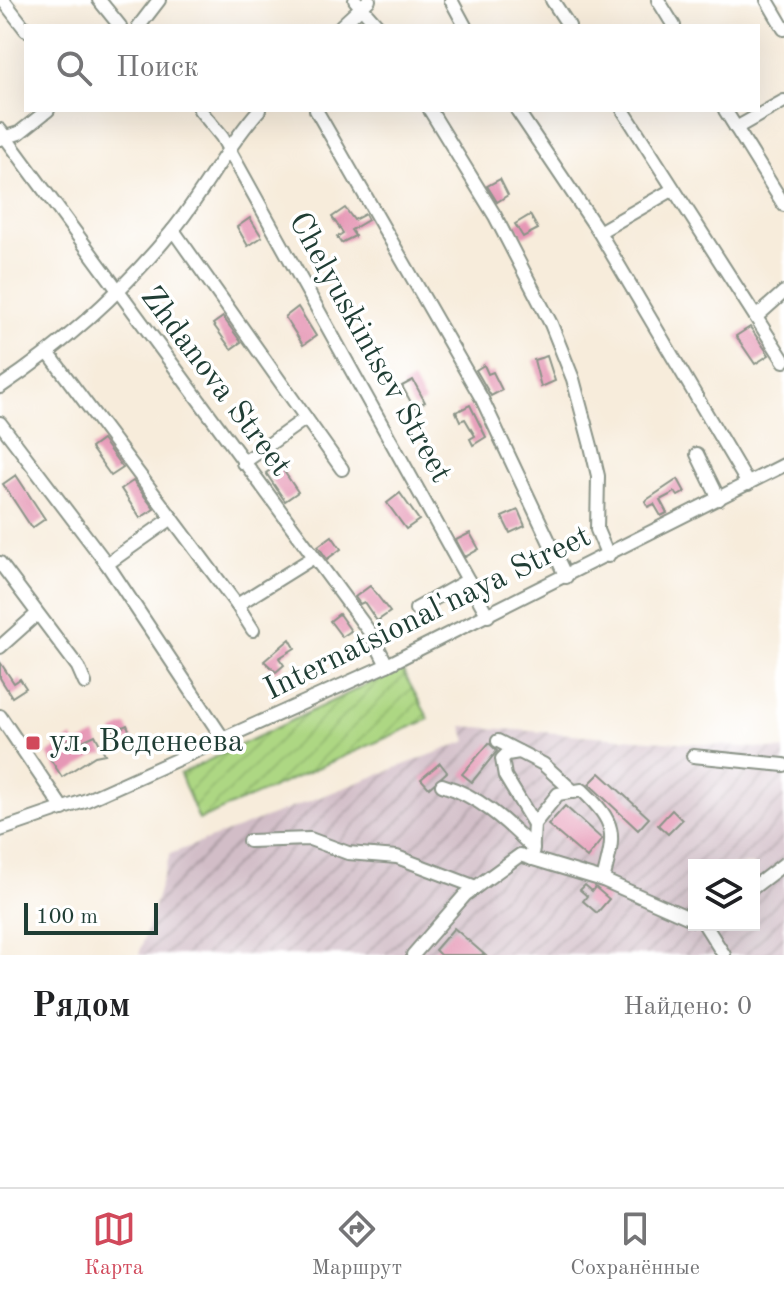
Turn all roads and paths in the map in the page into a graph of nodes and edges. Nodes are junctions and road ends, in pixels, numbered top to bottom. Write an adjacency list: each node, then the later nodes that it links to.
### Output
1 (3, 0): 16 (street)
2 (99, 0): 9 (street)
3 (159, 0): 10 (street)
4 (451, 0): 13 (street)
5 (552, 0): 14 (street)
6 (658, 0): 15 (street)
7 (767, 0): 17 (street)
8 (362, 2): 11 (street); 12 (street)
9 (118, 24)
10 (141, 24)
11 (343, 24)
12 (377, 24)
13 (464, 24)
14 (568, 24)
15 (673, 24)
16 (24, 27)
17 (784, 29)
18 (784, 101): 27 (street)
19 (45, 112): 28 (street)
20 (201, 112): 29 (street, Chelyuskintsev Street)
21 (257, 112): 29 (street)
22 (317, 112): 53 (street)
23 (431, 112): 49 (street)
24 (518, 112): 33 (street)
25 (624, 112): 30 (street)
26 (726, 112): 27 (street)
27 (736, 128): 31 (street)
28 (1, 135): 34 (street, Zhdanova Street)
29 (228, 150): 32 (street); 54 (street, Chelyuskintsev Street)
30 (672, 190): 33 (street); 36 (street)
31 (784, 205)
32 (173, 230): 34 (street); 40 (street)
33 (599, 232): 46 (street)
34 (116, 291): 37 (street); 43 (street, Zhdanova Street)
35 (784, 292): 36 (street)
36 (756, 317): 38 (street)
37 (49, 354): 39 (street); 48 (street)
38 (784, 361)
39 (0, 387)
40 (306, 418): 43 (street); 45 (street)
41 (0, 423): 52 (street)
42 (697, 454): 47 (street)
43 (243, 463): 50 (street, Zhdanova Street)
44 (784, 465): 46 (street, Internatsional'naya Street)
45 (342, 469)
46 (748, 484): 47 (street, Internatsional'naya Street)
47 (719, 499): 49 (street, Internatsional'naya Street)
48 (172, 518): 52 (street); 55 (street)
49 (608, 556): 53 (street, Internatsional'naya Street)
50 (314, 557): 55 (street); 61 (street, Zhdanova Street)
51 (0, 563): 57 (street)
52 (107, 564): 64 (street)
53 (566, 577): 58 (street, Internatsional'naya Street)
54 (468, 580): 56 (street); 58 (street, Chelyuskintsev Street)
55 (237, 605): 59 (street)
56 (416, 609)
57 (37, 614): 60 (street); 62 (street)
58 (488, 616): 61 (street, Internatsional'naya Street)
59 (253, 630)
60 (0, 647)
61 (387, 665): 64 (street, Internatsional'naya Street)
62 (85, 683)
63 (0, 716): 71 (street)
64 (224, 740): 71 (street, Internatsional'naya Street)
65 (498, 741): 66 (street)
66 (519, 752): 70 (street); 72 (street)
67 (693, 756): 68 (street)
68 (784, 765)
69 (442, 785): 75 (street)
70 (574, 792): 72 (street); 77 (street)
71 (63, 809): 73 (street, Internatsional'naya Street)
72 (534, 824): 75 (street)
73 (0, 830)
74 (249, 841): 79 (street)
75 (533, 853): 77 (street); 79 (street)
76 (784, 864): 78 (street)
77 (603, 880): 80 (street)
78 (760, 882)
79 (476, 887): 82 (street)
80 (688, 917)
81 (709, 931): 83 (street)
82 (416, 954)
83 (724, 955)

